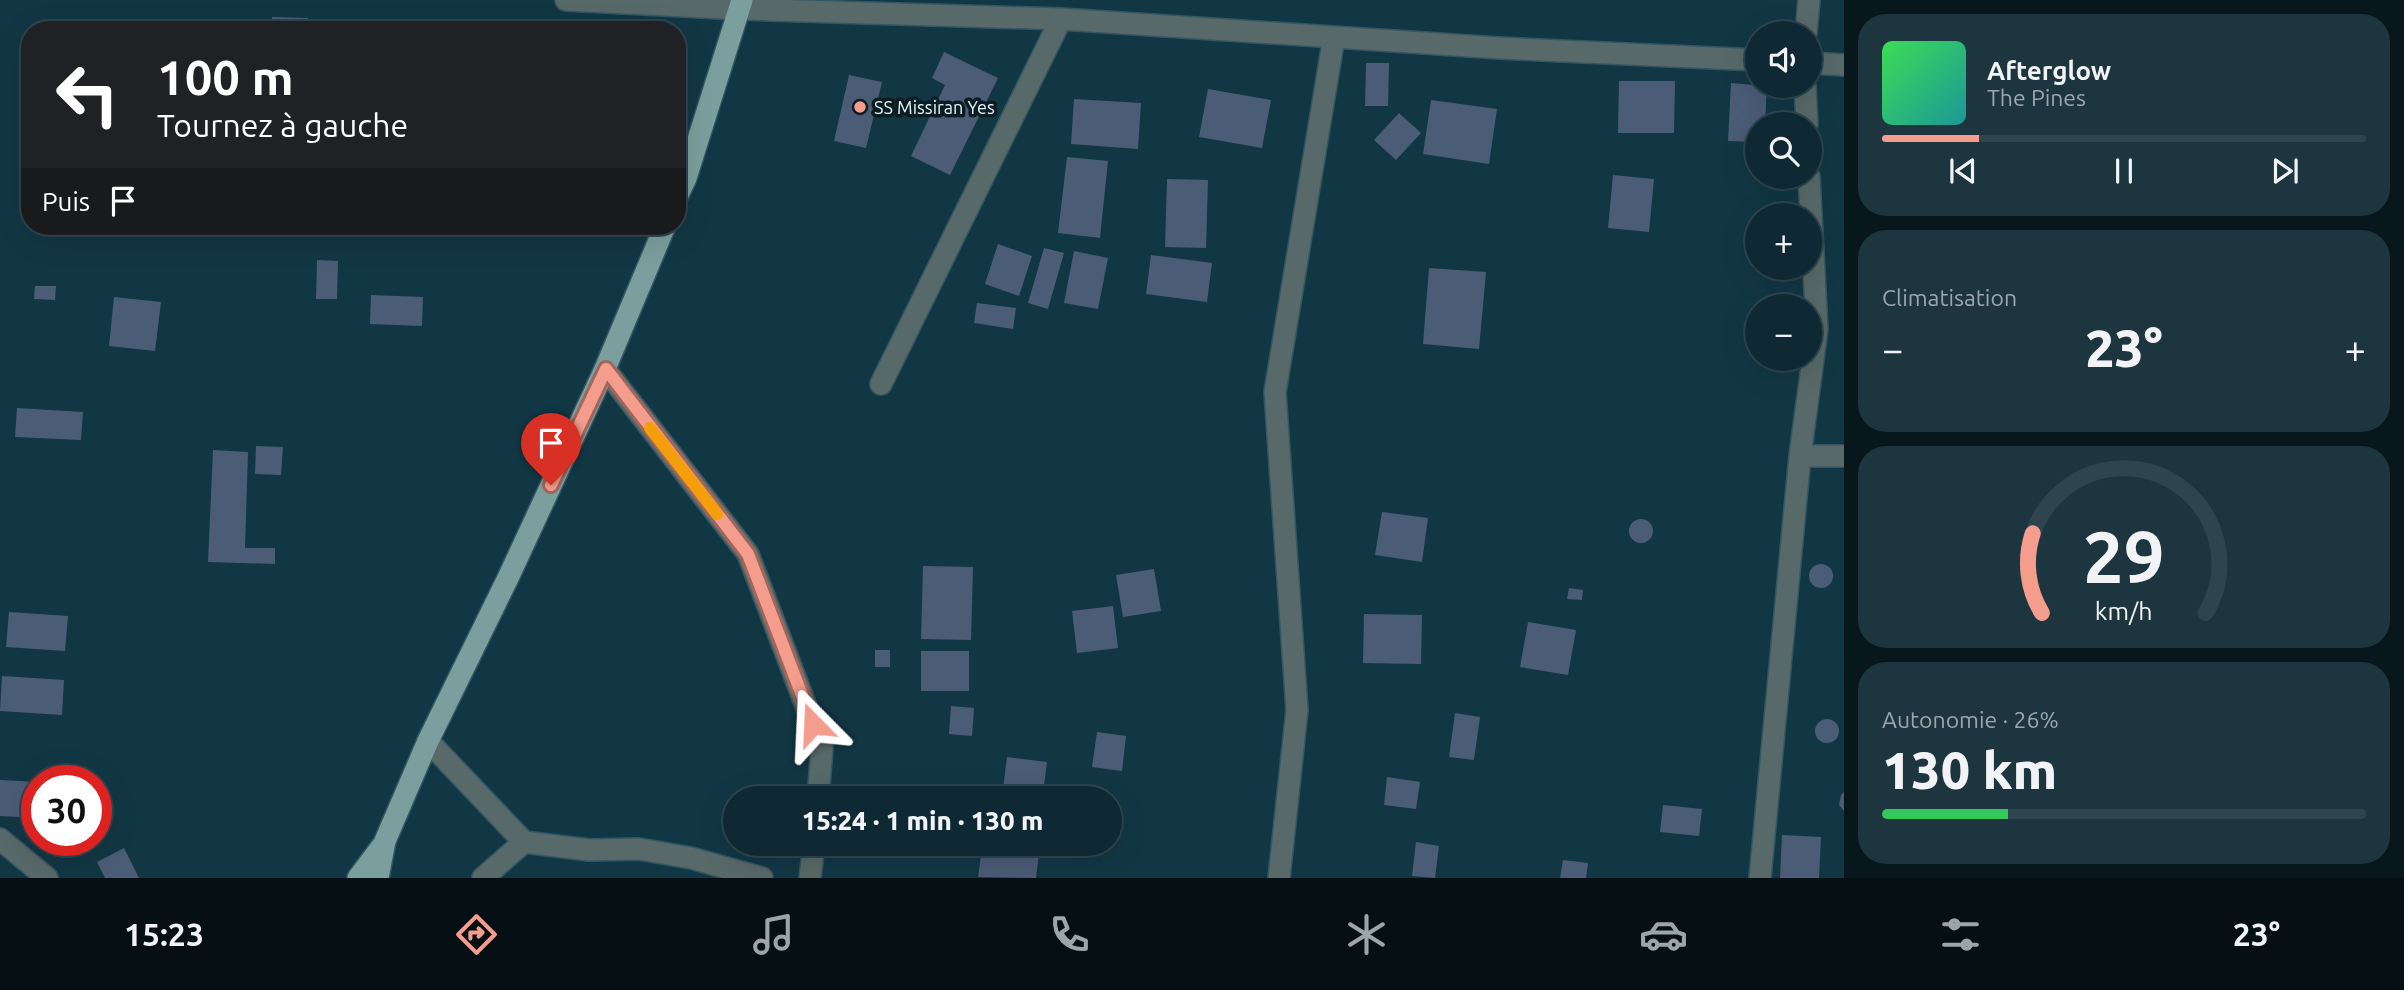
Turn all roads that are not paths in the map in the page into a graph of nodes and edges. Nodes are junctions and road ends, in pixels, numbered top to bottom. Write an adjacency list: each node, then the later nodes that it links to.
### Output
1 (566, 0): 3 (street)
2 (1809, 0): 5 (street)
3 (741, 4): 4 (street); 10 (main road)
4 (1061, 19): 6 (street); 14 (street)
5 (1807, 21)
6 (1334, 37): 7 (street); 29 (street)
7 (1745, 59)
8 (1822, 64): 9 (street)
9 (1844, 65)
10 (686, 170)
11 (1811, 189): 15 (street)
12 (661, 235): 13 (main road)
13 (606, 369): 17 (main road); 18 (street)
14 (880, 384)
15 (1800, 456): 16 (street); 30 (street)
16 (1844, 456)
17 (428, 741): 20 (main road); 21 (street)
18 (819, 786)
19 (0, 839): 23 (street)
20 (385, 841): 24 (main road); 25 (main road)
21 (524, 842): 26 (street); 27 (street)
22 (813, 856): 28 (street)
23 (47, 878)
24 (358, 878)
25 (378, 878)
26 (483, 878)
27 (762, 878)
28 (810, 878)
29 (1279, 878)
30 (1760, 878)

